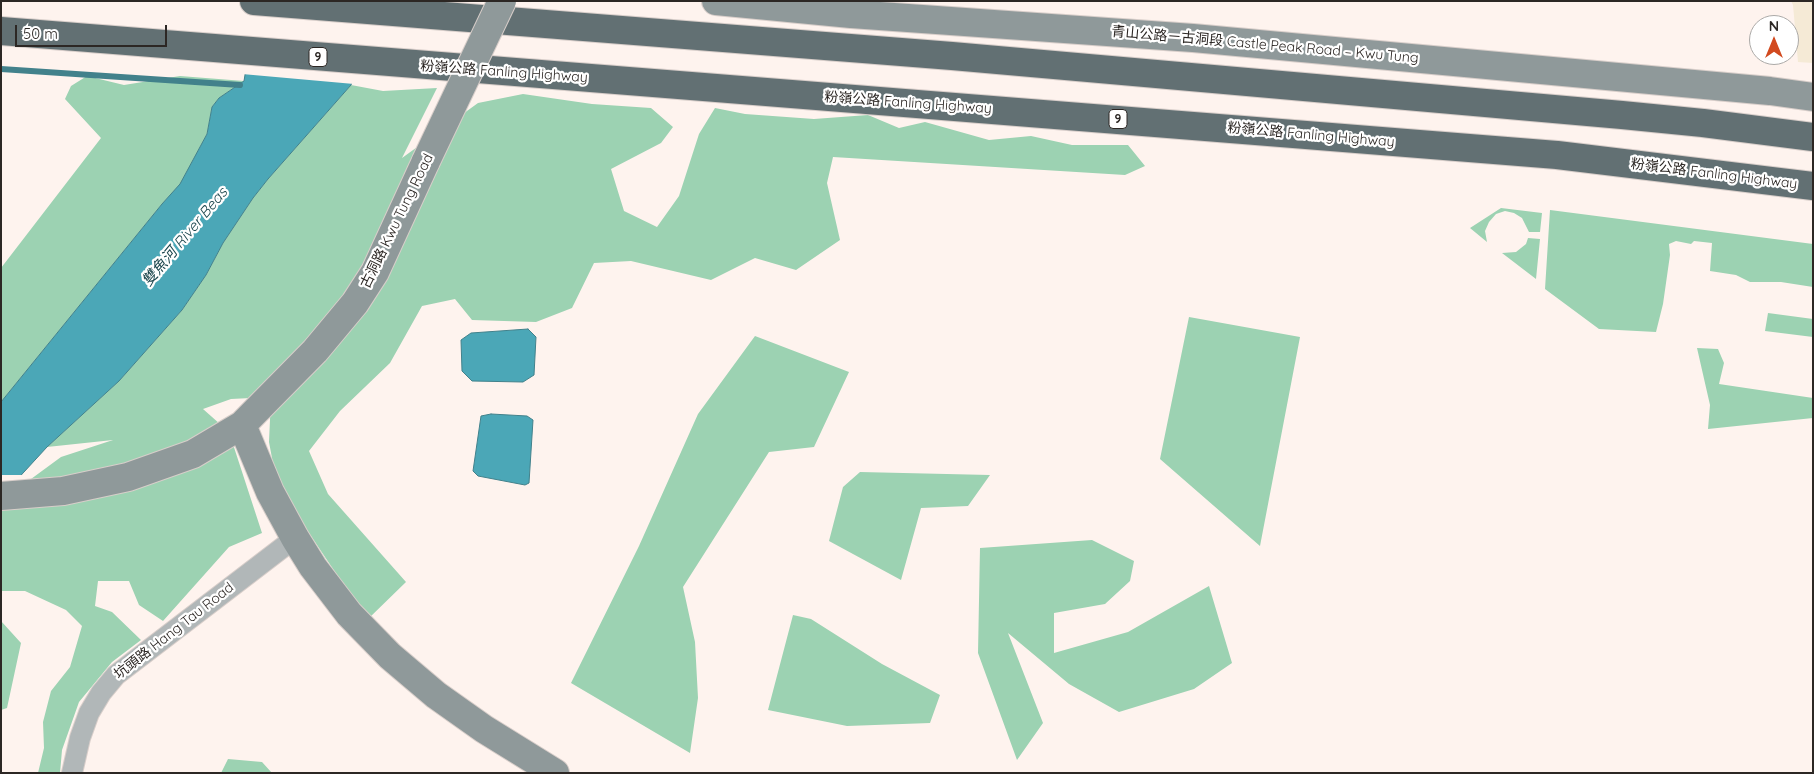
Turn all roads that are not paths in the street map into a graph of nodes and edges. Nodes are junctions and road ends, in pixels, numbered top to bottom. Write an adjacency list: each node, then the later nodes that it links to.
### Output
1 (254, 1): 7 (highway)
2 (502, 1): 9 (street, 古洞路 Kwu Tung Road, bridge)
3 (716, 1): 4 (street, 青山公路－古洞段 Castle Peak Road – Kwu Tung)
4 (851, 7): 6 (street, 青山公路－古洞段 Castle Peak Road – Kwu Tung)
5 (1, 31): 8 (highway, 粉嶺公路 Fanling Highway / 9)
6 (1813, 97)
7 (1813, 137)
8 (1813, 186)
9 (242, 424): 10 (street, 古洞路 Kwu Tung Road); 11 (street)
10 (1, 496)
11 (295, 538): 12 (street, 坑頭路 Hang Tau Road); 13 (street)
12 (72, 773)
13 (555, 773)

